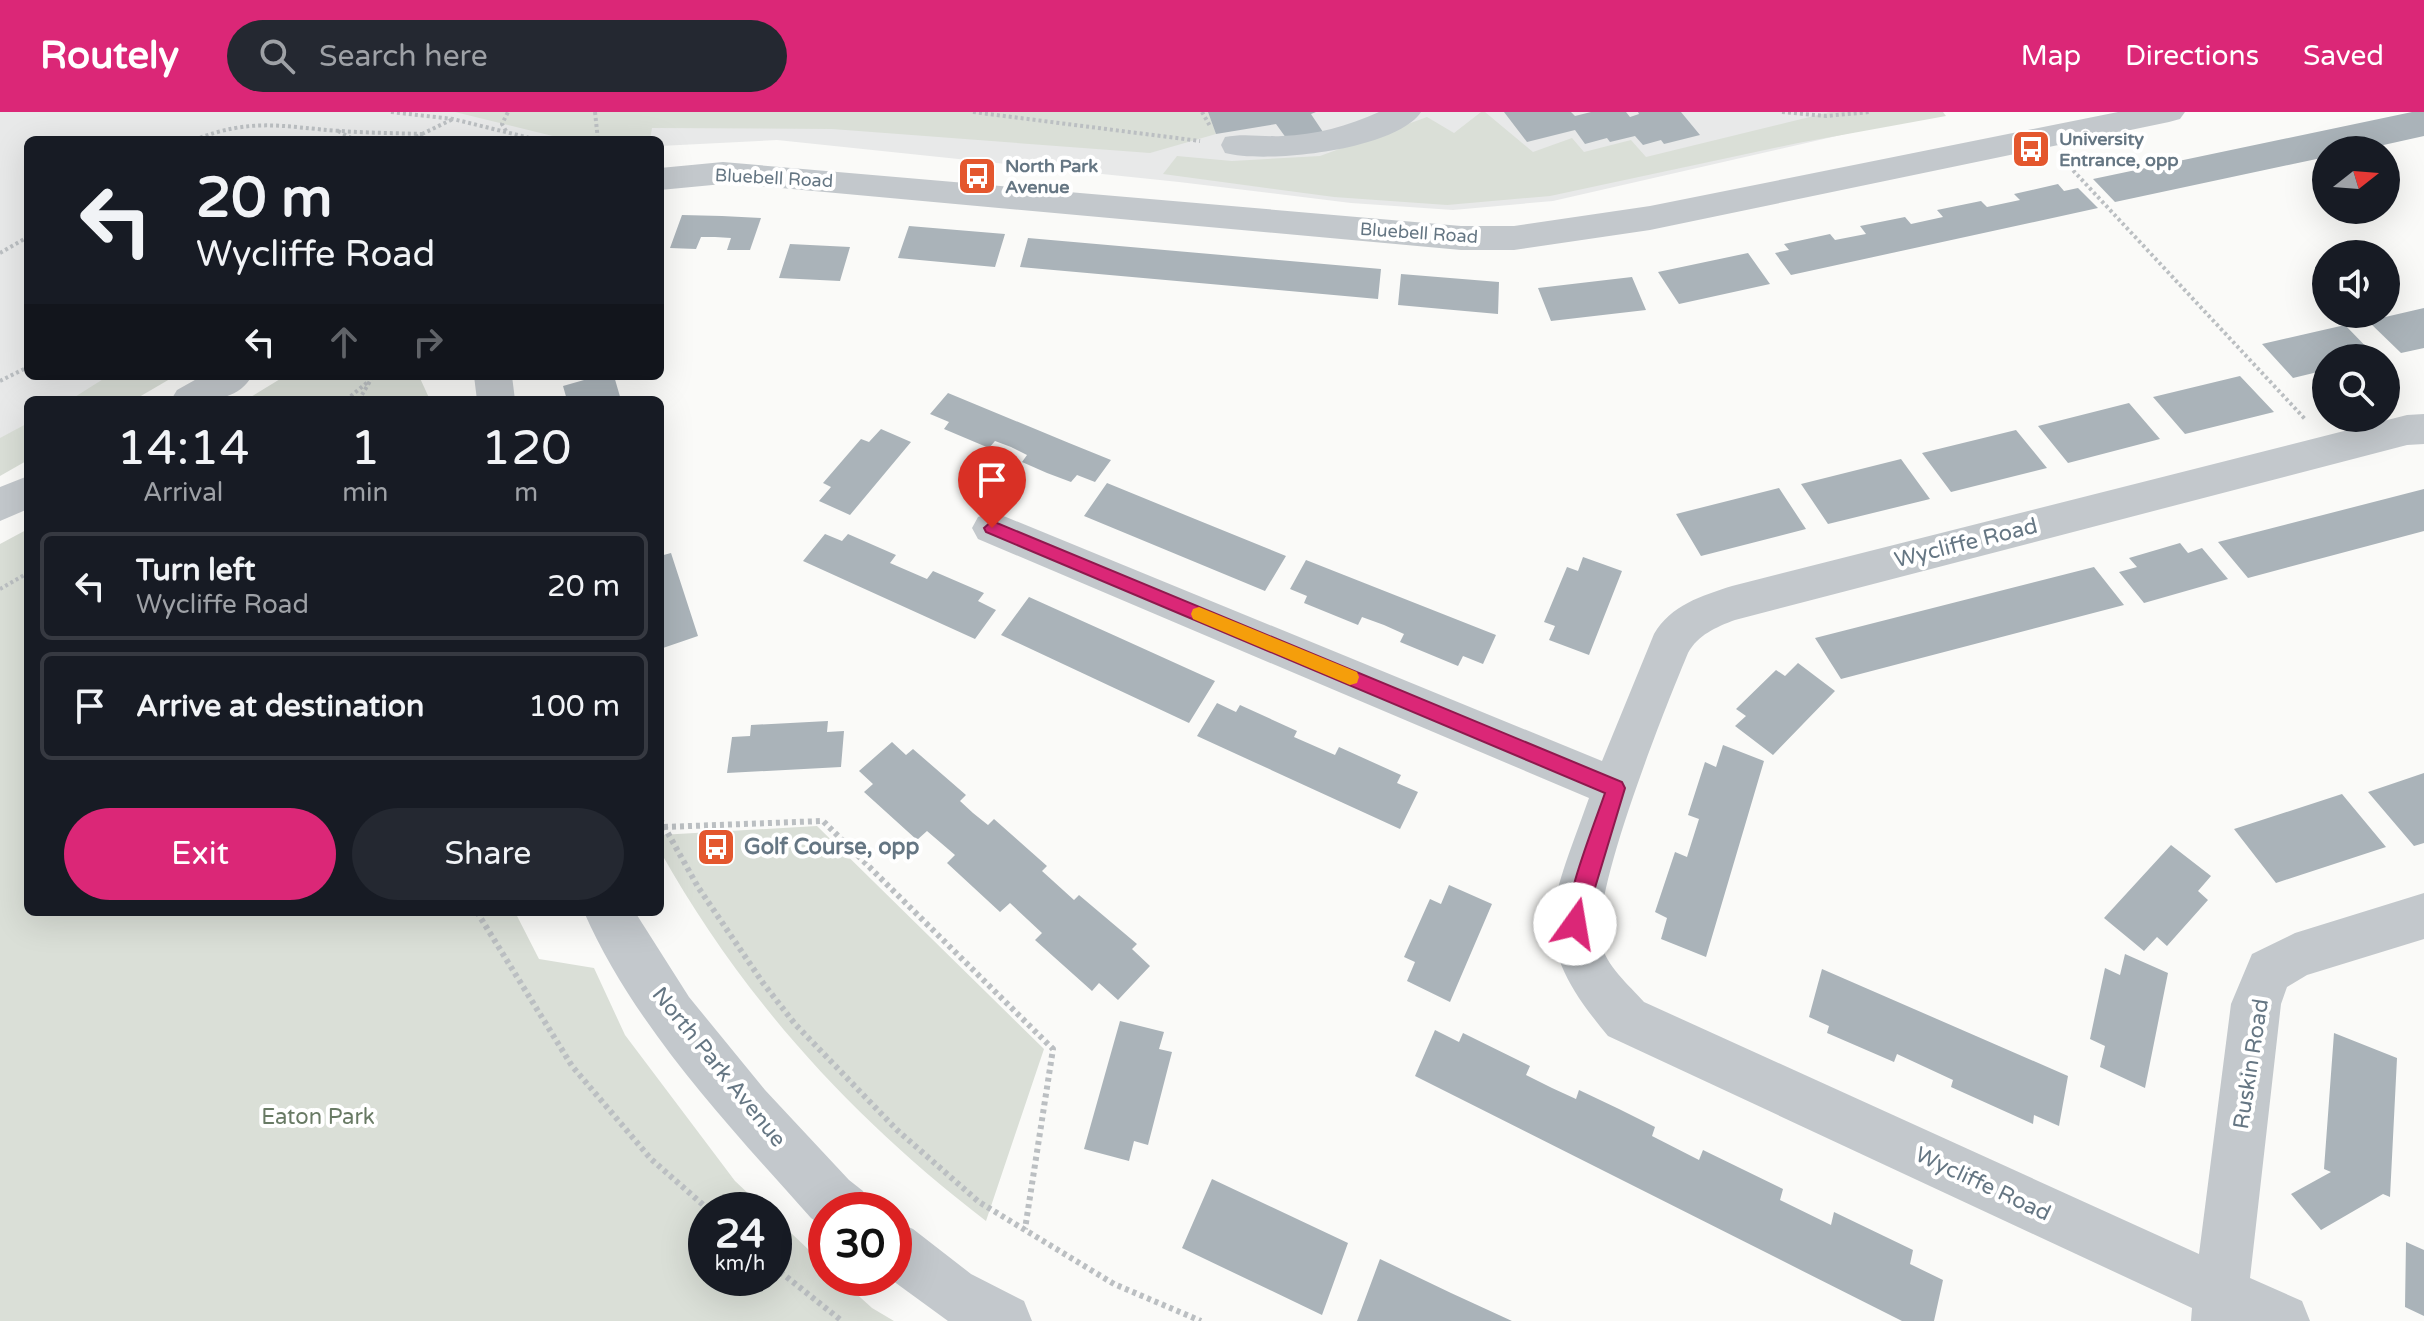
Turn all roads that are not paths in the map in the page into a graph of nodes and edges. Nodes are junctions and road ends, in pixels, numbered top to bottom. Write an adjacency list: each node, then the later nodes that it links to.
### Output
1 (1405, 112): 3 (street)
2 (2169, 112): 4 (street, Bluebell Road)
3 (1237, 145)
4 (664, 179)
5 (226, 380): 6 (street)
6 (197, 396)
7 (2424, 429): 11 (street, Wycliffe Road)
8 (24, 493): 9 (street)
9 (0, 505)
10 (992, 528): 11 (street)
11 (1616, 788): 16 (street, Wycliffe Road)
12 (610, 916): 14 (street, North Park Avenue)
13 (2424, 916): 16 (street, Ruskin Road)
14 (824, 1192)
15 (912, 1262): 17 (street)
16 (2220, 1307): 18 (street, Wycliffe Road)
17 (1004, 1321)
18 (2282, 1321)

